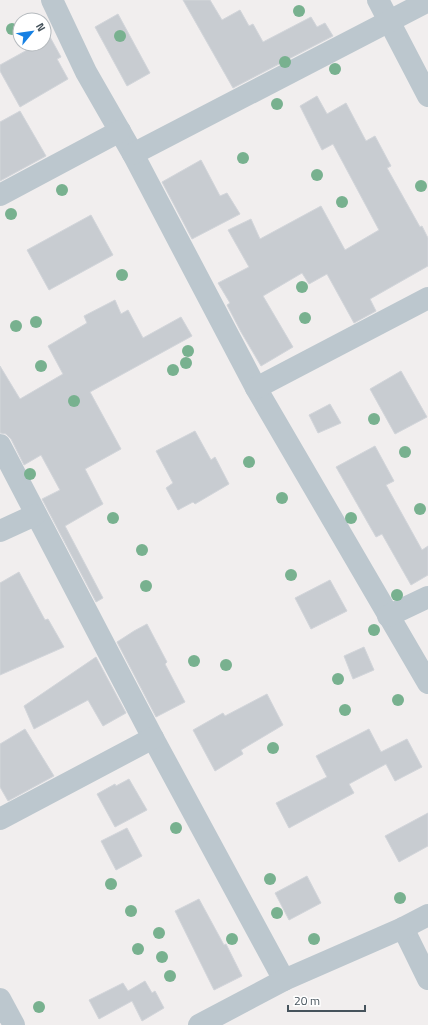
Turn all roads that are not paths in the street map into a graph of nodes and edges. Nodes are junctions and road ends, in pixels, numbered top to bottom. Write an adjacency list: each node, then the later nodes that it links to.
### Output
1 (52, 0): 6 (street)
2 (378, 0): 4 (street)
3 (428, 1): 4 (street)
4 (390, 22): 5 (street); 7 (street)
5 (428, 96)
6 (120, 131): 7 (street); 8 (street)
7 (133, 154): 10 (street)
8 (0, 195)
9 (428, 298): 10 (street)
10 (256, 388): 15 (street)
11 (0, 446): 12 (street)
12 (35, 515): 13 (street); 17 (street)
13 (0, 531)
14 (428, 597): 15 (street)
15 (388, 616): 16 (street)
16 (428, 683)
17 (153, 738): 18 (street); 22 (street)
18 (0, 819)
19 (428, 915): 20 (street)
20 (403, 928): 21 (street); 22 (street)
21 (428, 979)
22 (284, 980): 25 (street)
23 (0, 999): 24 (street)
24 (14, 1025)
25 (199, 1025)

